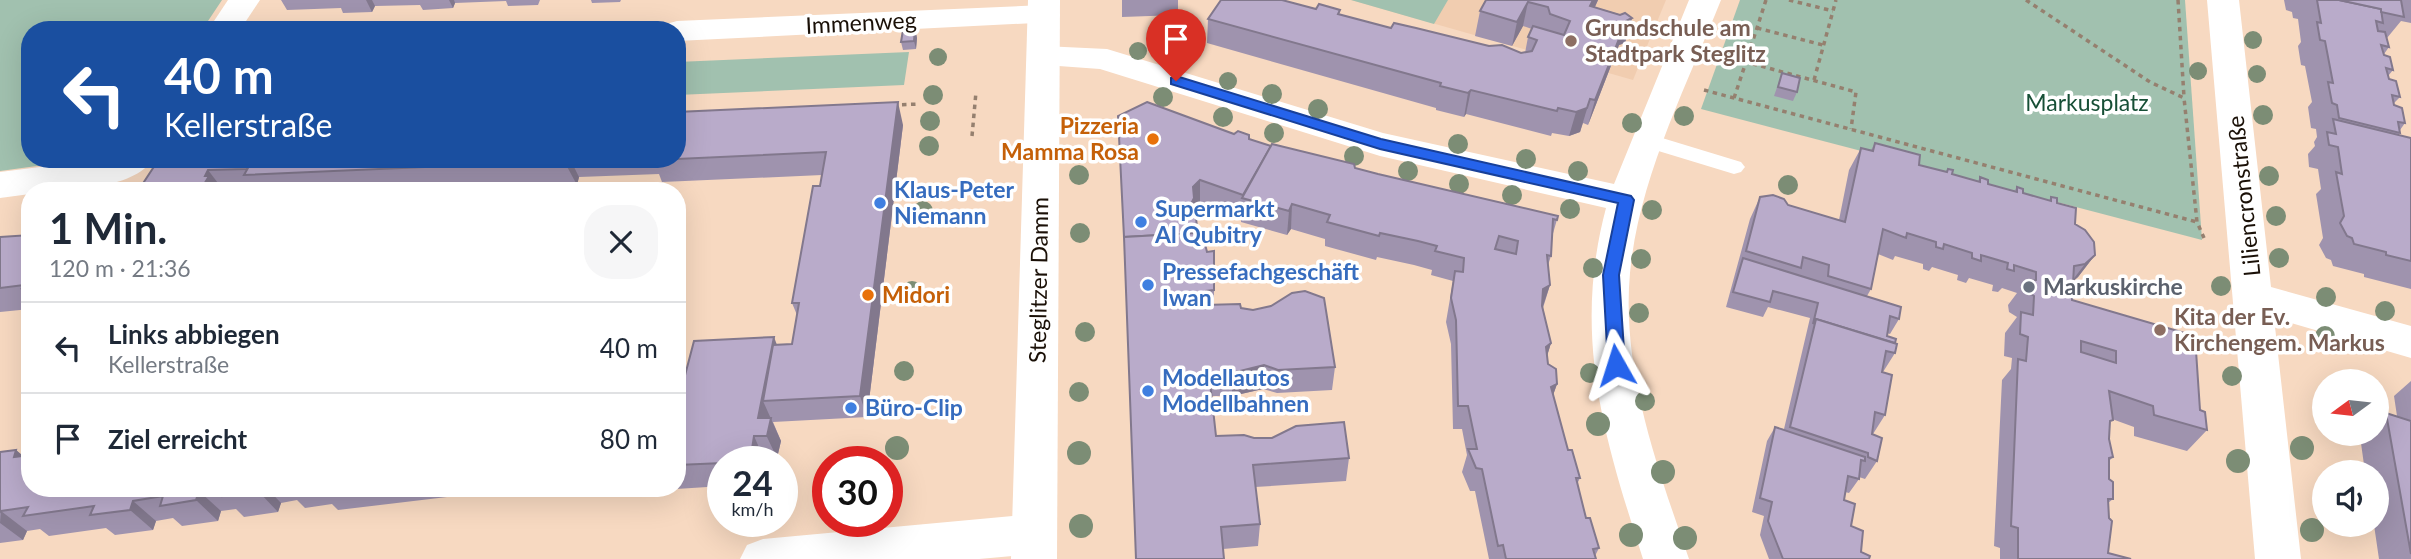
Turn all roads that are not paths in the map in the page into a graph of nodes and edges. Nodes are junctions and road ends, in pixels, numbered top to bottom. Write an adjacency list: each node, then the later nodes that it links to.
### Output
1 (244, 0): 5 (street)
2 (1705, 0): 8 (street)
3 (2223, 0): 13 (street, Liliencronstraße)
4 (1044, 7): 6 (street, Immenweg); 7 (street, Steglitzer Damm)
5 (230, 21)
6 (686, 30)
7 (1043, 57): 12 (street); 15 (street, Steglitzer Damm)
8 (1649, 141): 9 (lane); 12 (street)
9 (1734, 167)
10 (100, 168): 11 (street)
11 (0, 185)
12 (1626, 200): 17 (street)
13 (2254, 298): 14 (street); 18 (street, Liliencronstraße)
14 (2411, 342)
15 (1034, 547): 16 (street)
16 (763, 559)
17 (1666, 559)
18 (2278, 559)

